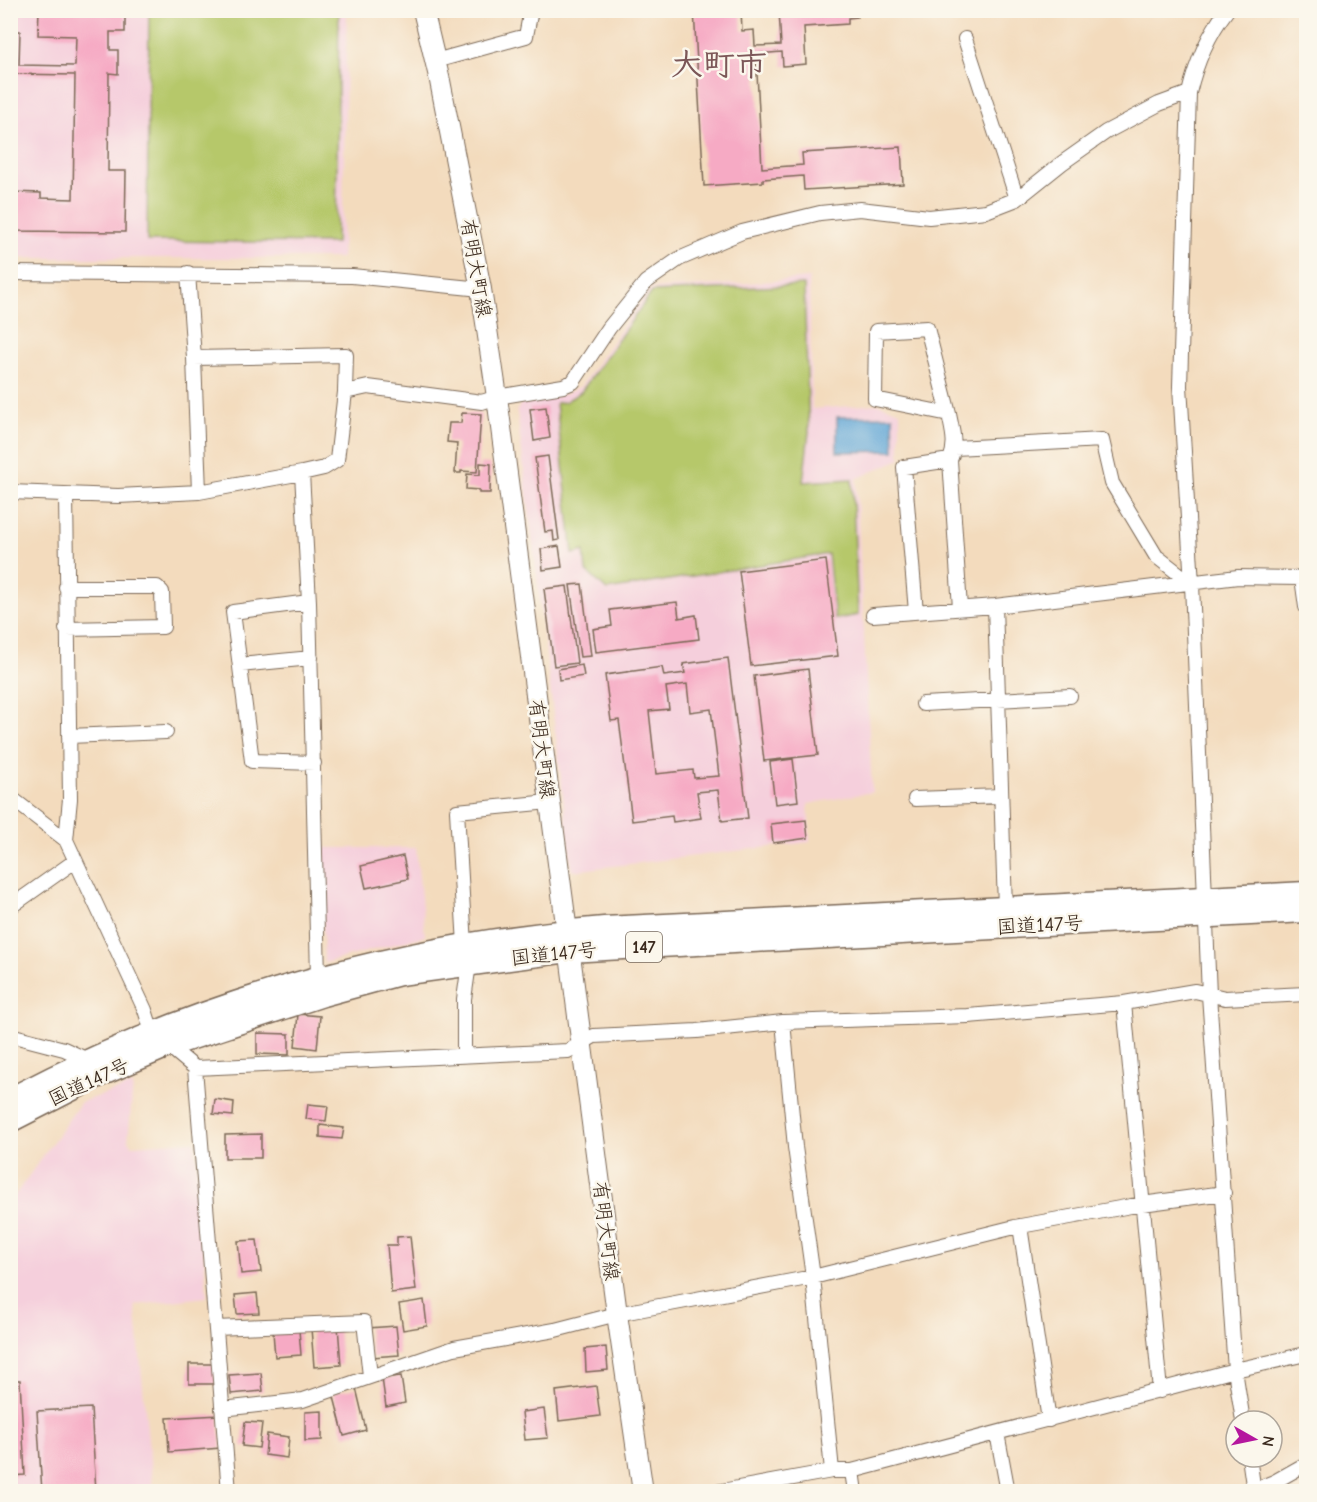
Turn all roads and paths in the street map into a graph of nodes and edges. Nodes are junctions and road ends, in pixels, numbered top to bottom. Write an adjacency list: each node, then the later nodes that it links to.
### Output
1 (423, 10): 5 (main road, 有明大町線)
2 (531, 10): 5 (street)
3 (1227, 10): 6 (street)
4 (965, 39): 7 (street)
5 (435, 62): 10 (main road, 有明大町線)
6 (1189, 93): 7 (street); 20 (street)
7 (1017, 199): 13 (street)
8 (10, 273): 9 (street)
9 (188, 273): 10 (street); 11 (street)
10 (481, 289): 13 (main road, 有明大町線)
11 (194, 358): 12 (street); 18 (street)
12 (345, 392): 13 (street); 16 (street)
13 (497, 397): 40 (main road, 有明大町線)
14 (948, 414): 14 (street); 15 (street)
15 (953, 454): 20 (street); 25 (street); 26 (street)
16 (302, 473): 18 (street); 22 (street)
17 (10, 492): 19 (street)
18 (199, 492): 19 (street)
19 (66, 495): 21 (street)
20 (1192, 584): 23 (street); 24 (street); 44 (street)
21 (66, 587): 28 (street); 28 (street)
22 (309, 602): 29 (street); 30 (street)
23 (995, 606): 25 (street); 32 (street)
24 (1306, 607)
25 (960, 608): 26 (street)
26 (916, 612): 27 (street)
27 (873, 615)
28 (66, 629): 35 (street)
29 (311, 658): 30 (street); 36 (street)
30 (240, 665): 36 (street)
31 (1070, 696): 32 (street)
32 (998, 699): 33 (street); 37 (street)
33 (923, 704)
34 (166, 732): 35 (street)
35 (69, 736): 41 (street)
36 (314, 763): 50 (street)
37 (1001, 796): 39 (street); 46 (street)
38 (10, 797): 41 (street)
39 (915, 799)
40 (549, 802): 48 (main road, 有明大町線); 49 (street)
41 (66, 840): 42 (street)
42 (75, 861): 45 (street); 56 (street)
43 (1306, 892): 44 (highway, 国道147号 / 147)
44 (1205, 907): 46 (highway, 国道147号 / 147); 47 (highway, 国道147号 / 147); 48 (highway, 国道147号 / 147); 52 (street)
45 (10, 908)
46 (1005, 908): 48 (highway, 国道147号 / 147)
47 (1306, 911)
48 (567, 941): 49 (highway, 国道147号 / 147); 57 (main road, 有明大町線)
49 (467, 954): 50 (highway, 国道147号 / 147); 56 (highway, 国道147号 / 147); 58 (street)
50 (318, 977): 56 (highway, 国道147号 / 147)
51 (1306, 994): 52 (street)
52 (1209, 995): 53 (street); 63 (street)
53 (1124, 1003): 54 (street); 64 (street)
54 (783, 1022): 57 (street); 66 (street)
55 (10, 1035): 60 (street)
56 (160, 1039): 59 (street); 60 (highway, 国道147号 / 147)
57 (581, 1043): 58 (street); 67 (main road, 有明大町線)
58 (464, 1056): 59 (street)
59 (195, 1068): 68 (street)
60 (94, 1069): 61 (highway, 国道147号 / 147); 62 (highway, 国道147号 / 147)
61 (10, 1099)
62 (10, 1121)
63 (1224, 1193): 64 (street); 70 (street)
64 (1142, 1204): 65 (street); 72 (street)
65 (1020, 1226): 66 (street); 75 (street)
66 (813, 1277): 67 (street); 79 (street)
67 (616, 1314): 71 (street); 82 (main road, 有明大町線)
68 (216, 1328): 71 (street); 73 (street)
69 (1306, 1354): 70 (street)
70 (1235, 1370): 72 (street); 74 (street)
71 (370, 1376): 73 (street)
72 (1160, 1391): 75 (street)
73 (222, 1409): 81 (street)
74 (1241, 1409)
75 (1049, 1420): 76 (street)
76 (997, 1433): 80 (street); 85 (street)
77 (1306, 1464): 86 (street)
78 (1251, 1469): 86 (street)
79 (832, 1471): 80 (street); 83 (street)
80 (852, 1471): 84 (street)
81 (229, 1491)
82 (643, 1491)
83 (716, 1491)
84 (855, 1491)
85 (1008, 1491)
86 (1254, 1491)

